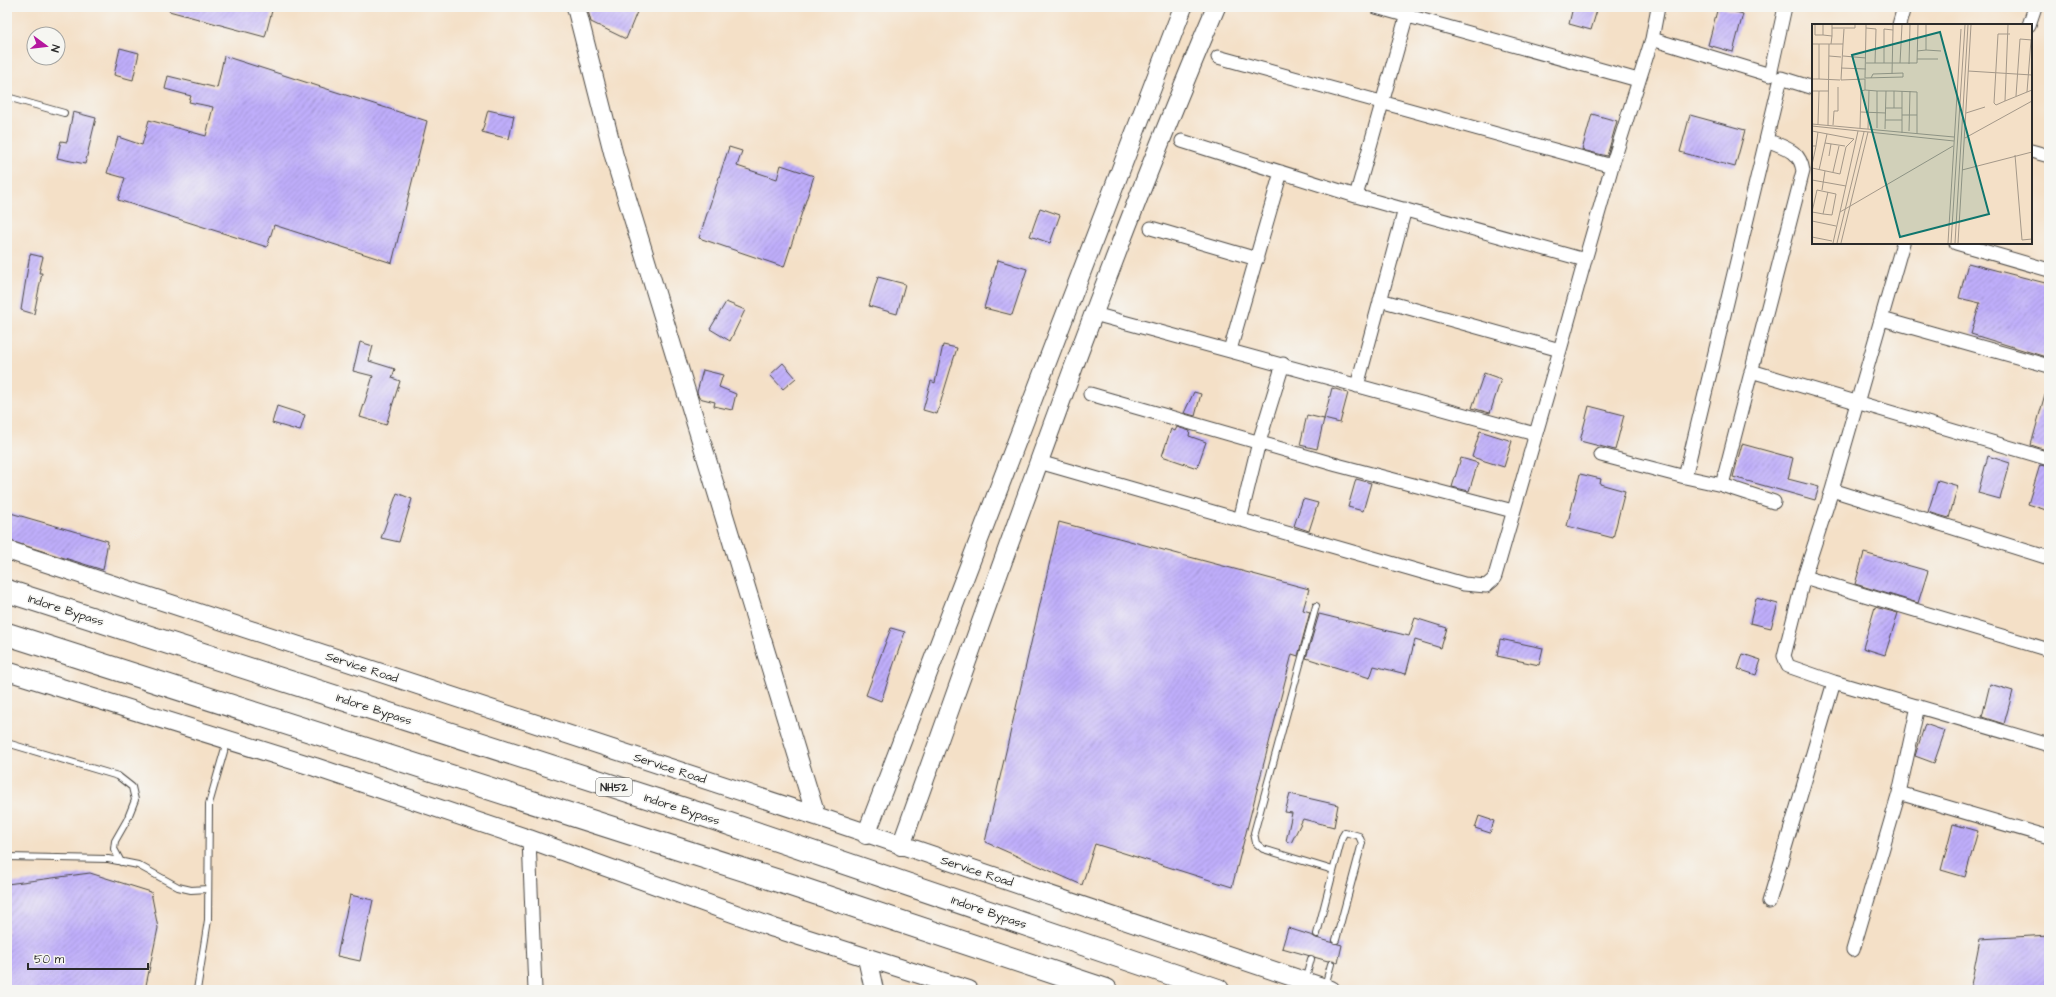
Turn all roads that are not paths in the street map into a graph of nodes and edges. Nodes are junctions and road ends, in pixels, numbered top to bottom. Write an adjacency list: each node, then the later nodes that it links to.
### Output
1 (576, 7): 70 (street)
2 (1216, 7): 35 (street)
3 (1376, 7): 9 (street)
4 (1658, 7): 12 (street)
5 (1785, 7): 14 (street)
6 (1904, 7): 10 (street)
7 (2035, 7): 11 (street)
8 (1181, 8): 71 (street)
9 (1408, 11): 15 (street); 18 (street)
10 (1899, 24)
11 (2029, 24)
12 (1652, 39): 14 (street); 15 (street)
13 (1218, 57): 18 (street)
14 (1775, 77): 16 (street); 20 (street)
15 (1638, 80): 24 (street)
16 (1812, 88)
17 (7, 97): 19 (lane)
18 (1382, 103): 24 (street); 26 (street)
19 (64, 113)
20 (1767, 140): 41 (street); 50 (street)
21 (1182, 141): 25 (street)
22 (2032, 151): 23 (street)
23 (2049, 156)
24 (1612, 166): 32 (street)
25 (1281, 172): 26 (street); 31 (street)
26 (1356, 196): 27 (street)
27 (1405, 209): 32 (street); 34 (street)
28 (1150, 228): 31 (street)
29 (1903, 244): 36 (street)
30 (1959, 244): 33 (street)
31 (1257, 258): 37 (street)
32 (1585, 260): 38 (street)
33 (2049, 270)
34 (1380, 300): 38 (street); 42 (street)
35 (1094, 314): 37 (street); 49 (street)
36 (1882, 319): 40 (street); 44 (street)
37 (1230, 350): 39 (street)
38 (1560, 350): 45 (street)
39 (1283, 364): 42 (street); 46 (street)
40 (2049, 366)
41 (1751, 371): 44 (street); 51 (street)
42 (1357, 386): 45 (street)
43 (1090, 394): 46 (street)
44 (1858, 403): 48 (street); 52 (street)
45 (1535, 434): 54 (street)
46 (1259, 442): 54 (street); 55 (street)
47 (1601, 455): 50 (street)
48 (2049, 459)
49 (1039, 462): 55 (street); 74 (street)
50 (1685, 477): 51 (street)
51 (1722, 485): 53 (street)
52 (1832, 490): 57 (street); 58 (street)
53 (1774, 502)
54 (1513, 511): 55 (street)
55 (1240, 520)
56 (7, 550): 70 (street, Service Road)
57 (2049, 558)
58 (1804, 577): 62 (street); 64 (street)
59 (7, 591): 93 (highway, Indore Bypass / NH52)
60 (1316, 606): 77 (lane)
61 (7, 634): 92 (highway)
62 (2049, 650)
63 (7, 671): 66 (street)
64 (1834, 682): 65 (street); 79 (street)
65 (1918, 706): 68 (street); 69 (street)
66 (227, 740): 73 (street); 78 (lane)
67 (7, 743): 76 (lane)
68 (2049, 746)
69 (1899, 792): 72 (street); 82 (street)
70 (816, 816): 71 (street, Service Road)
71 (866, 835): 74 (street, Service Road)
72 (2049, 837)
73 (529, 839): 83 (street); 89 (street)
74 (901, 846): 86 (street, Service Road)
75 (7, 857): 76 (lane)
76 (121, 862): 78 (lane)
77 (1333, 870): 80 (lane); 81 (lane)
78 (208, 889): 88 (lane)
79 (1769, 902)
80 (1317, 934)
81 (1336, 940)
82 (1854, 950)
83 (867, 958): 90 (street); 91 (street)
84 (1311, 959): 86 (lane)
85 (1330, 964): 87 (lane)
86 (1305, 981): 87 (street, Service Road)
87 (1328, 989)
88 (197, 990)
89 (535, 990)
90 (874, 990)
91 (968, 990)
92 (1106, 990)
93 (1218, 990)

